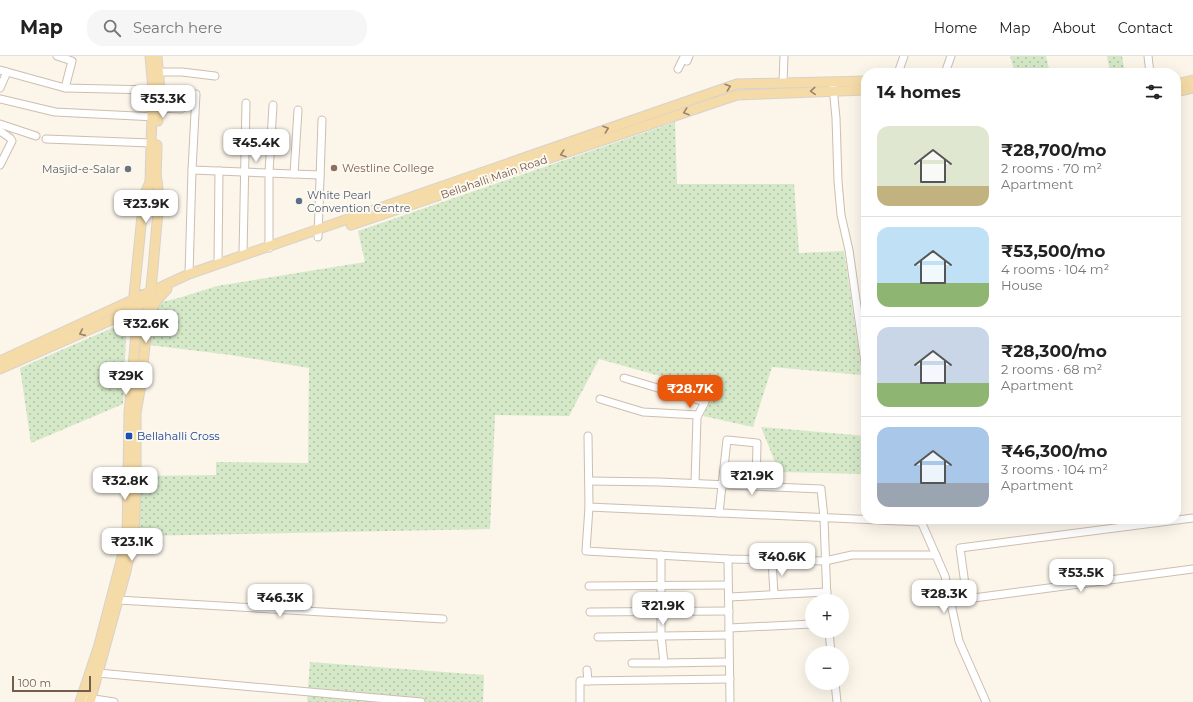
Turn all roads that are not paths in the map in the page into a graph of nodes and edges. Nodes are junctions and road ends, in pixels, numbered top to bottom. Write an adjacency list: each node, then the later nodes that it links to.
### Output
1 (57, 56): 22 (street)
2 (150, 56): 14 (main road)
3 (158, 56): 14 (main road)
4 (784, 56): 18 (street)
5 (904, 56): 9 (street)
6 (951, 56): 10 (street)
7 (1148, 56): 11 (street)
8 (685, 57): 12 (street)
9 (900, 68)
10 (947, 68)
11 (1149, 68)
12 (678, 69)
13 (4, 71): 21 (street); 22 (street)
14 (156, 72): 15 (street); 25 (main road); 33 (main road)
15 (215, 76)
16 (1193, 80): 19 (main road)
17 (861, 82): 20 (main road, Bellahalli Main Road)
18 (783, 83): 20 (main road, Bellahalli Main Road); 48 (main road, Bellahalli Main Road, one-way to 18)
19 (1181, 83)
20 (833, 86): 24 (main road, Bellahalli Main Road); 48 (main road, Bellahalli Main Road, one-way to 48); 58 (street)
21 (0, 88)
22 (65, 88): 25 (street)
23 (1193, 88): 26 (main road)
24 (861, 89)
25 (153, 90): 33 (main road)
26 (1181, 91)
27 (196, 94): 41 (street)
28 (0, 99): 33 (street)
29 (246, 103): 43 (street)
30 (273, 105): 44 (street)
31 (181, 110): 33 (street)
32 (298, 110): 45 (street)
33 (156, 114): 39 (main road); 47 (main road)
34 (322, 120): 46 (street)
35 (0, 124): 37 (street)
36 (0, 131): 40 (street)
37 (36, 136)
38 (46, 139): 39 (street)
39 (151, 143): 47 (main road)
40 (0, 164)
41 (192, 170): 42 (street); 53 (street)
42 (219, 171): 43 (street); 51 (street)
43 (245, 172): 44 (street); 50 (street)
44 (269, 173): 45 (street); 49 (street)
45 (294, 174): 46 (street)
46 (320, 175): 48 (street)
47 (153, 181): 52 (main road); 55 (main road); 55 (main road)
48 (318, 234): 49 (main road, Bellahalli Main Road); 54 (main road, Bellahalli Main Road)
49 (269, 248): 50 (main road, Bellahalli Main Road)
50 (243, 255): 51 (main road, Bellahalli Main Road)
51 (218, 264): 53 (main road, Bellahalli Main Road)
52 (153, 268): 54 (main road); 55 (main road)
53 (189, 274): 54 (main road, Bellahalli Main Road)
54 (170, 285): 55 (main road, Bellahalli Main Road); 55 (main road)
55 (142, 300): 56 (main road, Bellahalli Main Road); 56 (main road); 57 (main road); 63 (main road); 63 (main road)
56 (117, 313): 57 (main road); 59 (main road); 60 (main road, one-way to 60)
57 (131, 328): 63 (main road)
58 (861, 335)
59 (0, 361)
60 (0, 369)
61 (624, 378): 64 (street)
62 (600, 399): 64 (street)
63 (133, 413): 91 (main road); 109 (main road)
64 (698, 415): 67 (street)
65 (588, 436): 66 (street)
66 (589, 481): 67 (street); 70 (street)
67 (695, 484): 68 (street)
68 (724, 485): 69 (street); 69 (street); 71 (street)
69 (756, 486): 72 (street)
70 (589, 507): 71 (street); 78 (street)
71 (719, 513): 72 (street)
72 (824, 518): 74 (street); 82 (street)
73 (1193, 518): 75 (street)
74 (861, 519)
75 (1181, 520)
76 (923, 524): 79 (street)
77 (1146, 524): 90 (street)
78 (660, 555): 80 (street); 86 (street)
79 (936, 555): 82 (street); 92 (street)
80 (728, 559): 81 (street); 84 (street)
81 (772, 560): 82 (street); 88 (street)
82 (826, 561): 87 (street)
83 (1193, 569): 90 (street)
84 (728, 585): 86 (street); 89 (street)
85 (589, 586): 86 (street)
86 (661, 586): 94 (street)
87 (827, 592): 88 (street)
88 (774, 594): 89 (street)
89 (729, 597): 95 (street)
90 (967, 599): 92 (street)
91 (118, 600): 96 (street); 105 (main road)
92 (950, 601): 116 (street)
93 (590, 612): 94 (street)
94 (661, 612): 95 (street); 99 (street)
95 (729, 612): 98 (street)
96 (443, 619)
97 (805, 625): 98 (street)
98 (729, 631): 99 (street); 106 (street)
99 (661, 636): 100 (street); 103 (street)
100 (598, 637)
101 (726, 662): 103 (street)
102 (632, 663): 103 (street)
103 (664, 663)
104 (587, 670): 107 (street)
105 (98, 672): 110 (main road); 112 (street)
106 (730, 679): 107 (street); 114 (street)
107 (588, 681): 113 (street)
108 (836, 690): 115 (street)
109 (80, 700): 110 (street)
110 (90, 700): 111 (street)
111 (114, 702)
112 (421, 702)
113 (580, 702)
114 (730, 702)
115 (837, 702)
116 (986, 702)

